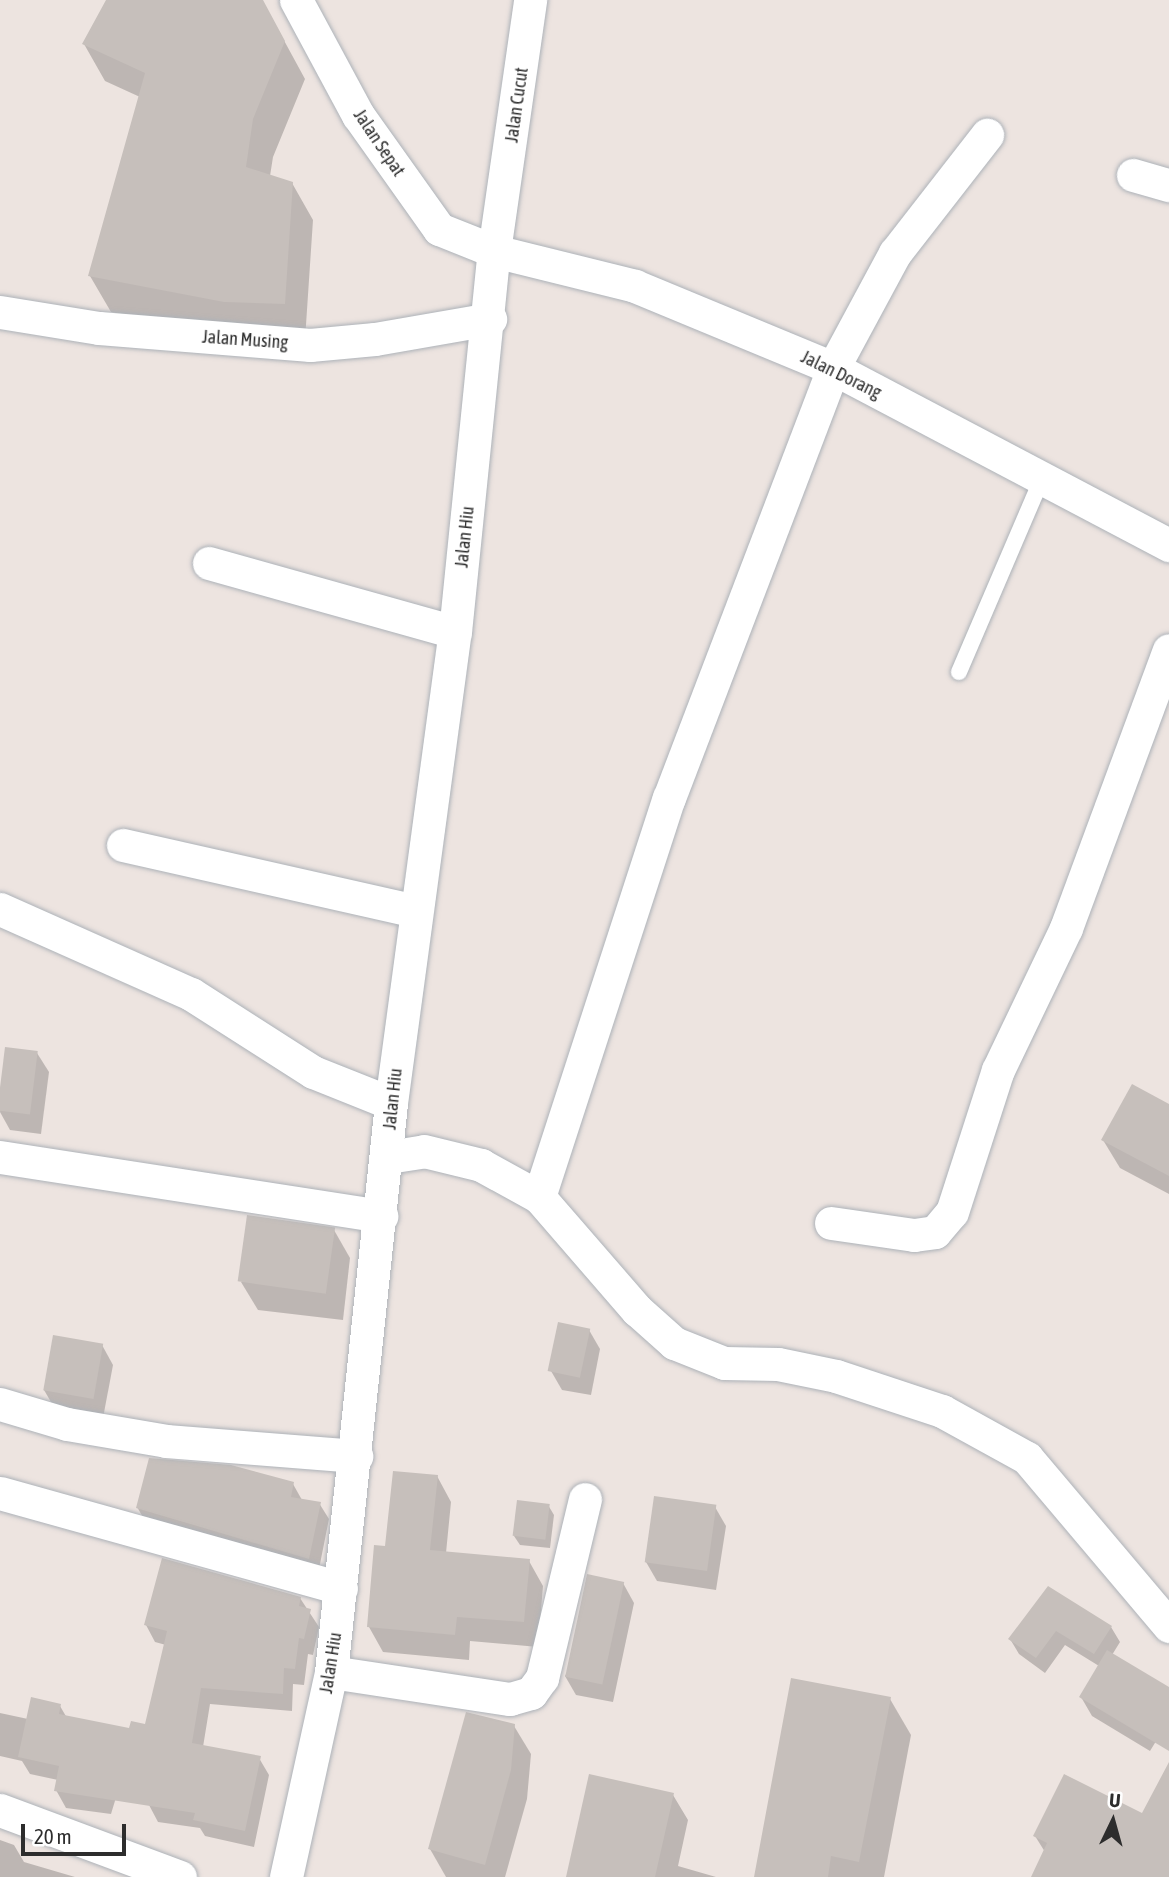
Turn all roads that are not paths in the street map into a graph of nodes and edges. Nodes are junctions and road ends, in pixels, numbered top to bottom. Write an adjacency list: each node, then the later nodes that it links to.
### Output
1 (296, 0): 6 (street, Jalan Sepat)
2 (530, 0): 6 (street, Jalan Cucut)
3 (987, 135): 9 (street)
4 (1133, 175): 5 (street)
5 (1169, 185)
6 (494, 251): 8 (street, Jalan Hiu); 9 (street, Jalan Dorang)
7 (0, 312): 8 (street, Jalan Musing)
8 (490, 319): 13 (street, Jalan Hiu)
9 (833, 368): 10 (street, Jalan Dorang); 22 (street)
10 (1042, 478): 11 (street, Jalan Dorang); 15 (lane)
11 (1169, 545)
12 (209, 563): 13 (street)
13 (455, 632): 18 (street, Jalan Hiu)
14 (1169, 650): 24 (street)
15 (959, 672)
16 (123, 845): 18 (street)
17 (0, 909): 19 (street)
18 (416, 911): 19 (street, Jalan Hiu)
19 (391, 1103): 21 (street, Jalan Hiu)
20 (0, 1157): 23 (street)
21 (388, 1157): 22 (street); 23 (street, Jalan Hiu)
22 (539, 1198): 30 (street)
23 (382, 1216): 26 (street, Jalan Hiu)
24 (831, 1223)
25 (0, 1404): 26 (street)
26 (356, 1456): 29 (street, Jalan Hiu)
27 (0, 1493): 29 (street)
28 (585, 1499): 31 (street)
29 (341, 1588): 31 (street, Jalan Hiu)
30 (1169, 1626)
31 (331, 1672): 34 (street, Jalan Hiu)
32 (0, 1810): 33 (street)
33 (180, 1877)
34 (286, 1877)

